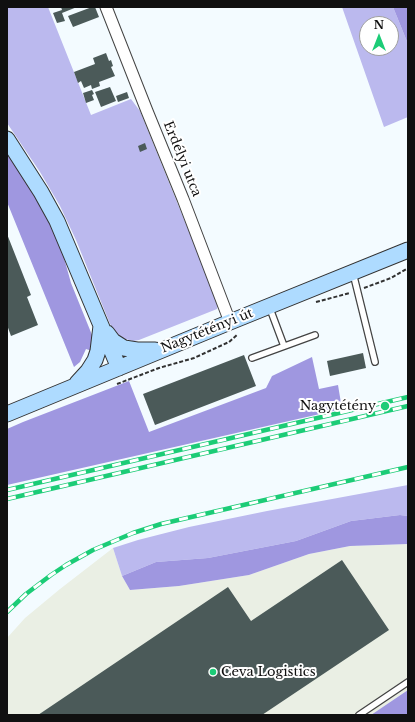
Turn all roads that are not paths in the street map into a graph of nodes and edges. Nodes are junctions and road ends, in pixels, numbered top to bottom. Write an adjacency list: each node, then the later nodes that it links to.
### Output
1 (106, 7): 7 (street, Erdélyi utca)
2 (7, 138): 6 (main road)
3 (408, 250): 4 (main road, Nagytétényi út)
4 (353, 272): 5 (main road, Nagytétényi út); 12 (lane)
5 (269, 306): 7 (main road, Nagytétényi út); 9 (lane)
6 (101, 325): 10 (main road); 13 (main road); 14 (main road)
7 (234, 327): 10 (main road, Nagytétényi út)
8 (315, 335): 9 (lane)
9 (284, 346): 11 (lane)
10 (162, 350): 13 (main road, Nagytétényi út)
11 (252, 358)
12 (375, 362)
13 (119, 368): 14 (main road, Nagytétényi út)
14 (75, 386): 15 (main road, Nagytétényi út)
15 (7, 414)
16 (408, 682): 17 (lane)
17 (359, 715)

